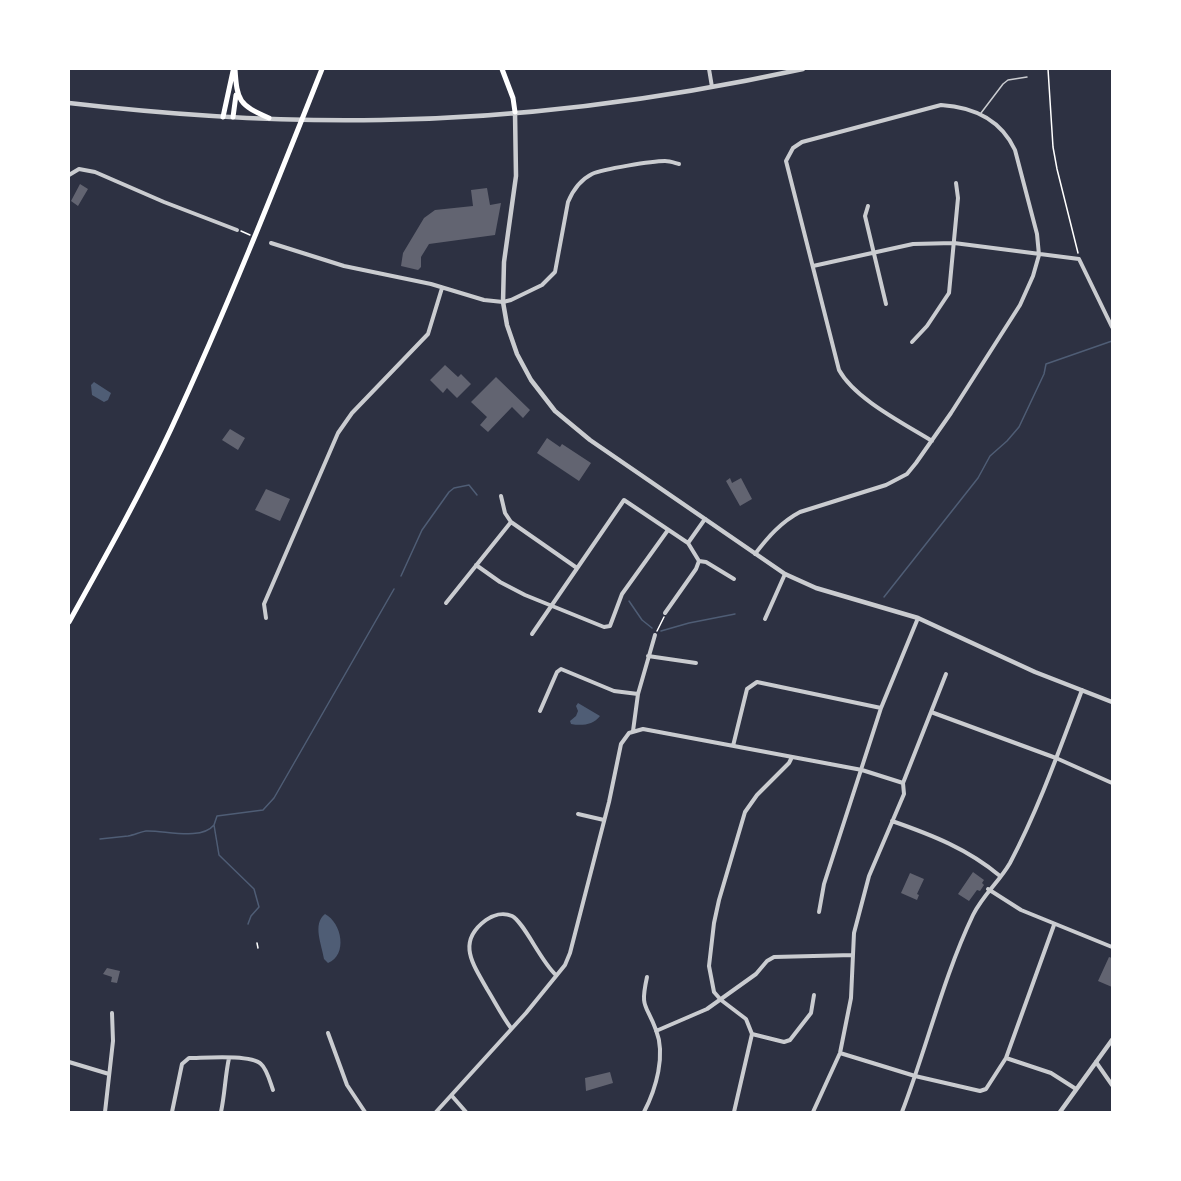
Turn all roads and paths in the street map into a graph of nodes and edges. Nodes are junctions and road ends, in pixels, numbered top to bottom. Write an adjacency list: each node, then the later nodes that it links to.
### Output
1 (235, 69): 9 (main road); 13 (main road)
2 (322, 69): 50 (main road)
3 (502, 69): 11 (main road)
4 (709, 69): 8 (street)
5 (803, 69): 8 (street)
6 (1048, 69): 25 (path)
7 (1027, 77): 12 (lane)
8 (712, 87): 11 (street)
9 (237, 92): 14 (main road); 15 (main road)
10 (69, 103): 13 (street)
11 (515, 112): 15 (street); 28 (street)
12 (980, 114): 24 (street); 26 (street)
13 (223, 117): 14 (street)
14 (233, 117): 15 (street)
15 (269, 118)
16 (679, 164): 28 (street)
17 (69, 175): 20 (street)
18 (956, 183): 22 (street)
19 (868, 206): 23 (street)
20 (237, 230)
21 (271, 243): 27 (street)
22 (954, 243): 23 (street); 24 (street); 31 (street)
23 (874, 253): 26 (street); 29 (street)
24 (1039, 255): 25 (street); 32 (street)
25 (1079, 259): 30 (street)
26 (813, 266): 32 (street)
27 (442, 288): 28 (street); 47 (street)
28 (503, 302): 34 (street)
29 (886, 304)
30 (1112, 327)
31 (912, 342)
32 (932, 441): 38 (street)
33 (501, 496): 35 (street)
34 (705, 519): 37 (street); 38 (street)
35 (511, 522): 40 (street); 41 (street)
36 (668, 530): 37 (street); 41 (street); 45 (street)
37 (688, 543): 39 (street)
38 (755, 554): 42 (street)
39 (699, 561): 43 (street); 46 (street)
40 (476, 565): 44 (street); 45 (street)
41 (577, 568): 45 (street)
42 (785, 574): 48 (street); 49 (street)
43 (734, 579)
44 (446, 603)
45 (551, 605): 52 (street)
46 (665, 613): 51 (path)
47 (266, 618)
48 (918, 618): 57 (street); 60 (street)
49 (765, 619)
50 (69, 622)
51 (658, 628)
52 (532, 633)
53 (655, 635): 54 (street)
54 (648, 656): 55 (street); 58 (street)
55 (696, 663)
56 (946, 674): 62 (street)
57 (1082, 690): 59 (street); 66 (street)
58 (638, 694): 61 (street); 63 (street)
59 (1112, 702)
60 (881, 708): 64 (street); 67 (street)
61 (540, 711)
62 (931, 712): 66 (street); 68 (street)
63 (633, 731): 64 (street); 71 (street)
64 (733, 746): 65 (street)
65 (792, 757): 67 (street); 84 (street)
66 (1056, 758): 69 (street); 73 (street)
67 (862, 770): 68 (street); 75 (street)
68 (903, 783): 72 (street)
69 (1112, 783)
70 (578, 814): 71 (street)
71 (604, 820): 81 (street)
72 (892, 821): 73 (street); 80 (street)
73 (1000, 876): 74 (street)
74 (988, 890): 76 (street); 97 (street)
75 (819, 912)
76 (1054, 925): 78 (street); 93 (street)
77 (257, 943): 79 (path)
78 (1112, 947)
79 (258, 948)
80 (853, 956): 84 (street); 91 (street)
81 (556, 975): 86 (street); 86 (street)
82 (647, 977): 87 (street)
83 (814, 995): 89 (street)
84 (721, 1000): 87 (street); 89 (street)
85 (112, 1013): 96 (street)
86 (511, 1028): 101 (street)
87 (656, 1031): 108 (street)
88 (328, 1033): 105 (street)
89 (752, 1034): 109 (street)
90 (1112, 1040): 95 (street)
91 (840, 1053): 97 (street); 110 (street)
92 (229, 1058): 100 (street); 103 (street); 104 (street)
93 (1006, 1058): 97 (street); 99 (street)
94 (69, 1062): 96 (street)
95 (1096, 1062): 98 (street); 99 (street)
96 (109, 1074): 102 (street)
97 (915, 1076): 111 (street)
98 (1112, 1085)
99 (1076, 1089): 112 (street)
100 (273, 1090)
101 (452, 1096): 106 (street); 107 (street)
102 (105, 1112)
103 (171, 1112)
104 (221, 1112)
105 (364, 1112)
106 (436, 1112)
107 (466, 1112)
108 (644, 1112)
109 (734, 1112)
110 (813, 1112)
111 (902, 1112)
112 (1060, 1112)

